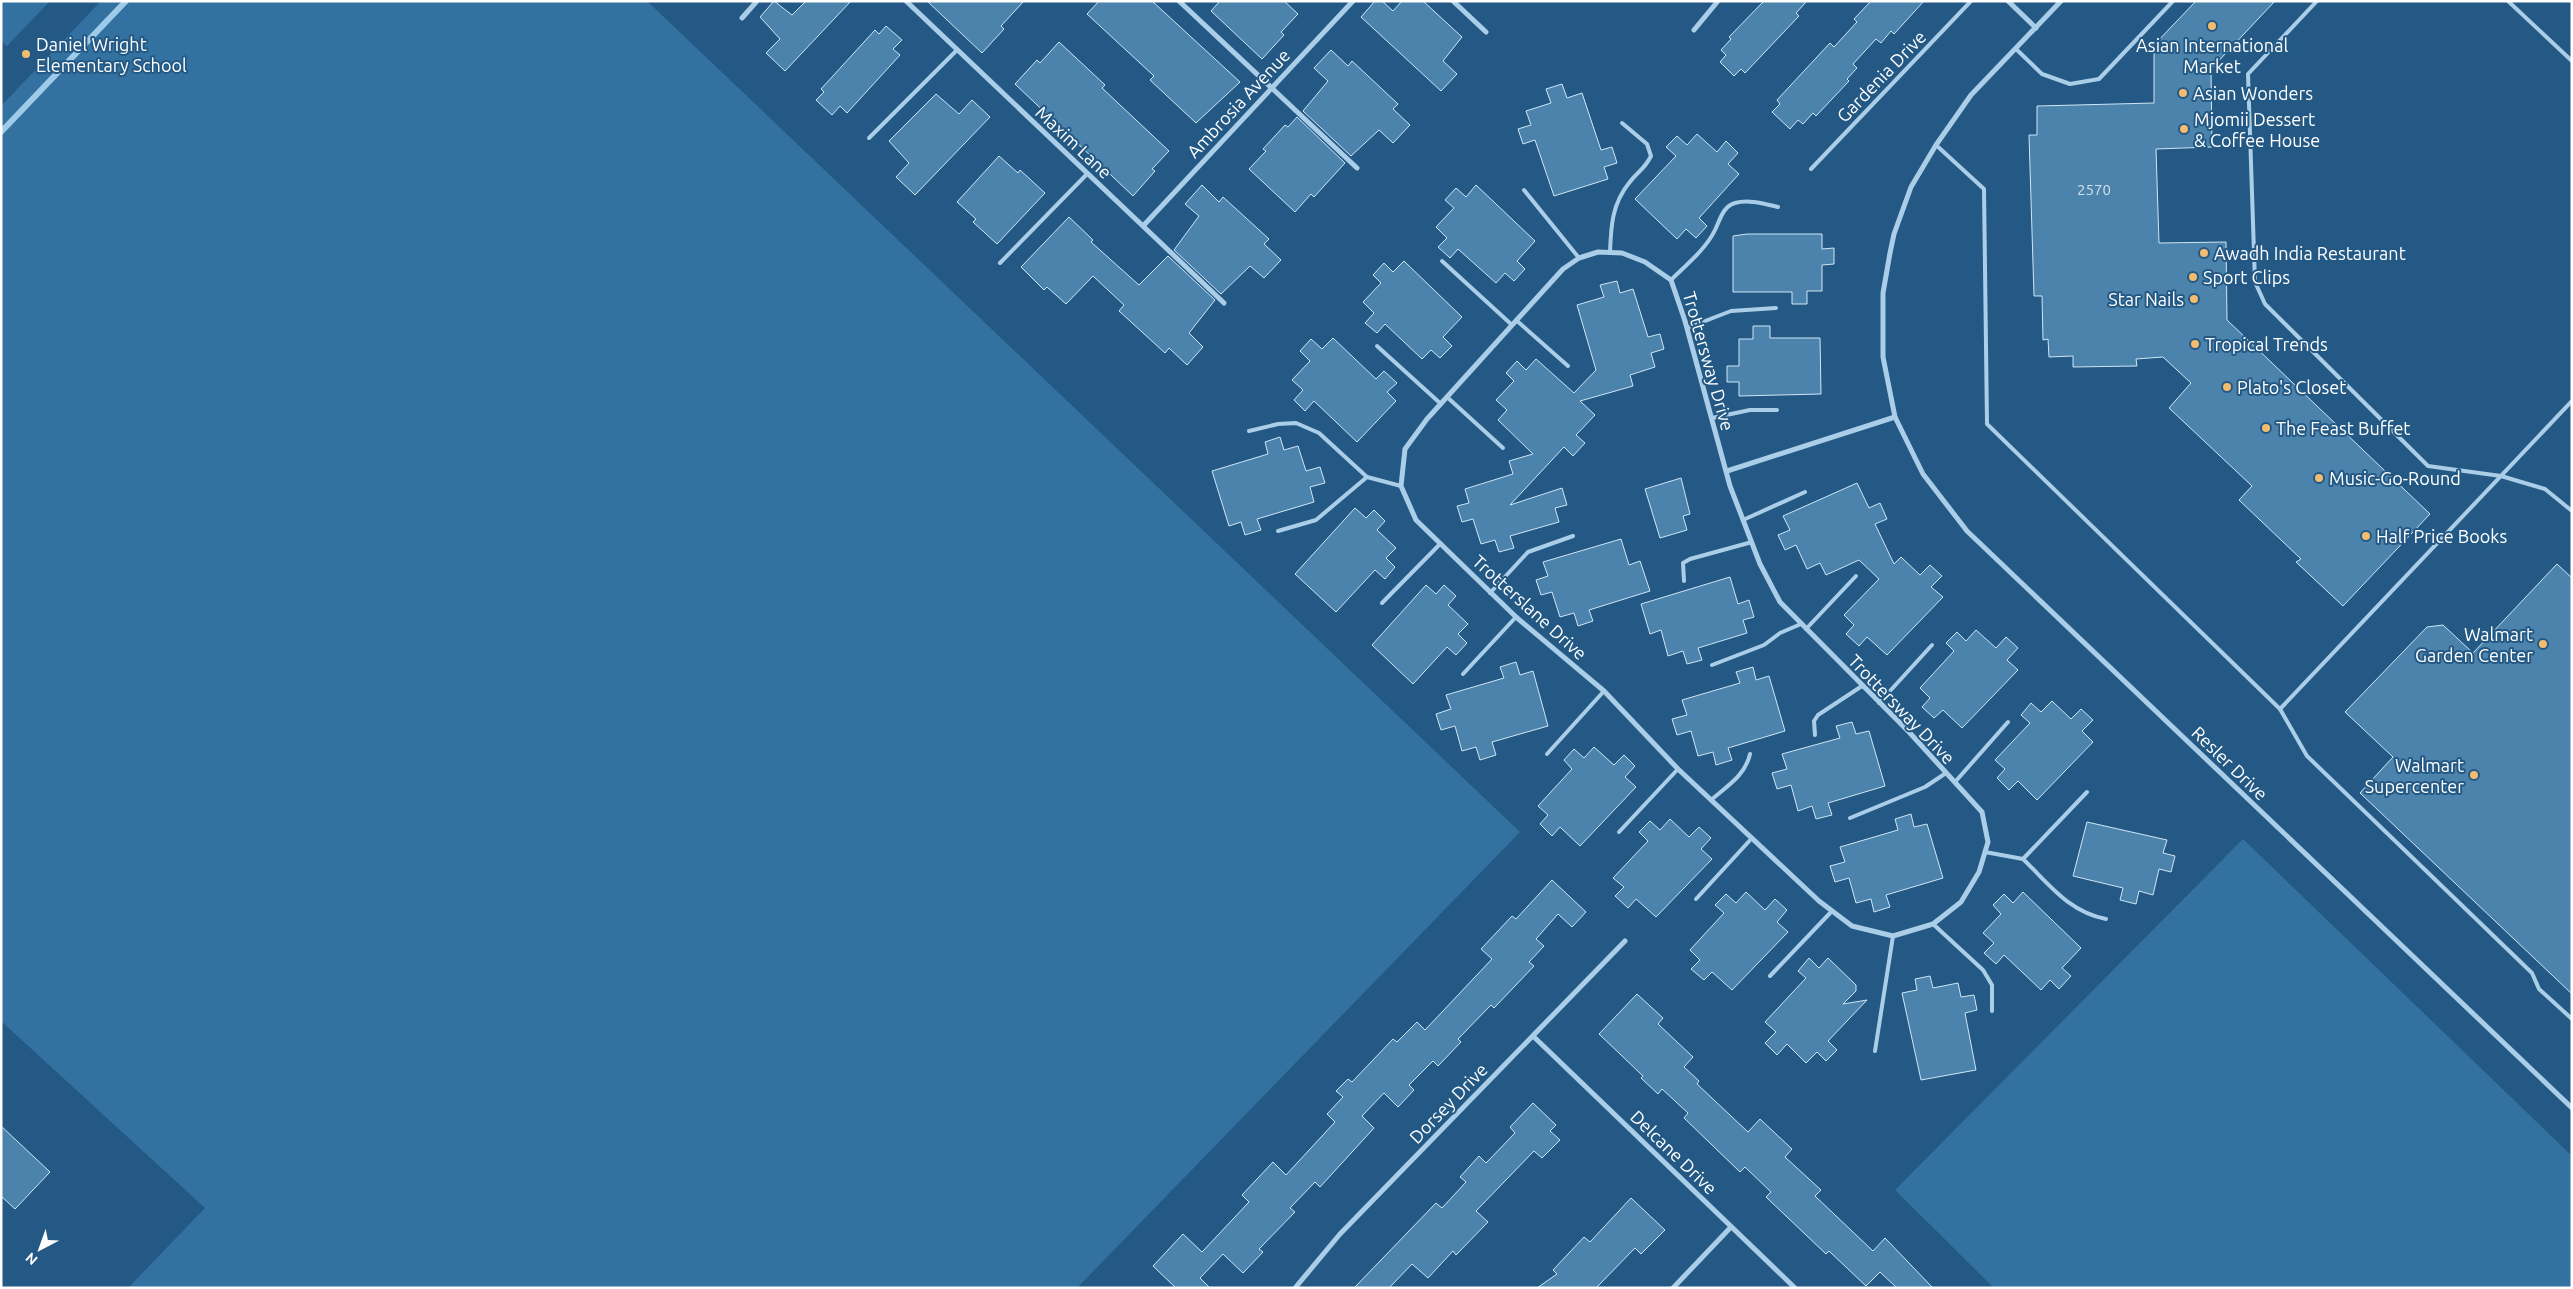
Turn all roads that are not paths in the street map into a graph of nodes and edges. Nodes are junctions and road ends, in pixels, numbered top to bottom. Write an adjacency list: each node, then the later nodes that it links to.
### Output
1 (757, 1): 13 (street)
2 (906, 1): 18 (street, Maxim Lane)
3 (1179, 1): 20 (street)
4 (1353, 1): 20 (street, Ambrosia Avenue)
5 (1452, 1): 16 (street)
6 (1718, 1): 15 (street)
7 (1971, 1): 25 (lane, Gardenia Drive)
8 (2008, 1): 14 (street)
9 (2061, 1): 14 (street, Resler Drive)
10 (2173, 1): 17 (lane)
11 (2317, 1): 52 (lane)
12 (2508, 1): 19 (lane)
13 (742, 18)
14 (2036, 28): 17 (street, Resler Drive)
15 (1694, 30)
16 (1486, 32)
17 (2016, 49): 23 (street, Resler Drive)
18 (957, 50): 22 (lane); 26 (street, Maxim Lane)
19 (2572, 61)
20 (1271, 88): 24 (street); 29 (street, Ambrosia Avenue)
21 (1622, 123): 31 (lane)
22 (869, 138)
23 (1936, 145): 47 (street, Resler Drive); 75 (lane)
24 (1357, 168)
25 (1810, 169)
26 (1087, 174): 29 (street, Maxim Lane); 34 (lane)
27 (1524, 190): 32 (lane)
28 (1778, 207): 35 (lane)
29 (1144, 224): 36 (street, Maxim Lane)
30 (1598, 252): 31 (street, Trottersway Drive); 32 (street, Trotterslane Drive)
31 (1610, 252): 35 (street, Trottersway Drive)
32 (1579, 258): 38 (street, Trotterslane Drive)
33 (1442, 261): 39 (lane)
34 (1000, 263)
35 (1671, 280): 40 (street, Trottersway Drive)
36 (1224, 303)
37 (1776, 308): 40 (lane)
38 (1516, 320): 39 (street, Trotterslane Drive); 42 (lane)
39 (1512, 325): 43 (street, Trotterslane Drive)
40 (1687, 328): 48 (street, Trottersway Drive)
41 (1377, 346): 45 (lane)
42 (1568, 366)
43 (1447, 397): 45 (street, Trotterslane Drive); 50 (lane)
44 (2572, 402): 52 (lane)
45 (1441, 404): 54 (street, Trotterslane Drive)
46 (1777, 410): 48 (lane)
47 (1896, 417): 51 (street); 101 (street, Resler Drive)
48 (1712, 418): 51 (street, Trottersway Drive)
49 (1249, 431): 53 (lane)
50 (1503, 448)
51 (1727, 471): 57 (street, Trottersway Drive)
52 (2501, 476): 56 (lane); 75 (lane)
53 (1367, 477): 54 (lane); 58 (lane)
54 (1401, 486): 61 (street, Trotterslane Drive)
55 (1805, 492): 57 (lane)
56 (2572, 511)
57 (1743, 520): 60 (street, Trottersway Drive)
58 (1278, 531)
59 (1573, 536): 64 (lane)
60 (1752, 542): 63 (lane); 67 (street, Trottersway Drive)
61 (1440, 544): 64 (street, Trotterslane Drive); 65 (lane)
62 (1856, 576): 68 (lane)
63 (1684, 581)
64 (1490, 593): 66 (street, Trotterslane Drive)
65 (1382, 604)
66 (1516, 617): 71 (lane); 73 (street, Trotterslane Drive)
67 (1801, 624): 68 (street, Trottersway Drive); 70 (lane)
68 (1806, 629): 72 (street, Trottersway Drive)
69 (1932, 645): 74 (lane)
70 (1712, 665)
71 (1463, 674)
72 (1862, 686): 74 (street, Trottersway Drive); 77 (lane)
73 (1604, 690): 78 (lane); 80 (street, Trotterslane Drive)
74 (1879, 703): 81 (street, Trottersway Drive)
75 (2280, 709): 98 (lane)
76 (2008, 722): 82 (lane)
77 (1815, 735)
78 (1547, 754)
79 (1750, 754): 84 (lane)
80 (1678, 769): 84 (street, Trotterslane Drive); 86 (lane)
81 (1946, 773): 82 (street, Trottersway Drive); 85 (lane)
82 (1955, 782): 88 (street, Trottersway Drive)
83 (2087, 792): 89 (lane)
84 (1711, 800): 87 (street, Trotterslane Drive)
85 (1850, 818)
86 (1619, 832)
87 (1752, 838): 90 (lane); 91 (street, Trotterslane Drive)
88 (1985, 852): 89 (lane); 93 (street, Trottersway Drive)
89 (2023, 859): 92 (lane)
90 (1696, 899)
91 (1832, 911): 94 (street, Trotterslane Drive); 96 (lane)
92 (2106, 919)
93 (1932, 924): 94 (street, Trottersway Drive); 97 (lane)
94 (1893, 936): 100 (lane)
95 (1625, 941): 99 (street, Dorsey Drive)
96 (1770, 976)
97 (1992, 1011)
98 (2572, 1019)
99 (1532, 1036): 102 (street, Delcane Drive); 103 (street, Dorsey Drive)
100 (1875, 1052)
101 (2572, 1108)
102 (1731, 1227): 104 (street); 105 (street, Delcane Drive)
103 (1295, 1288)
104 (1673, 1288)
105 (1796, 1288)

